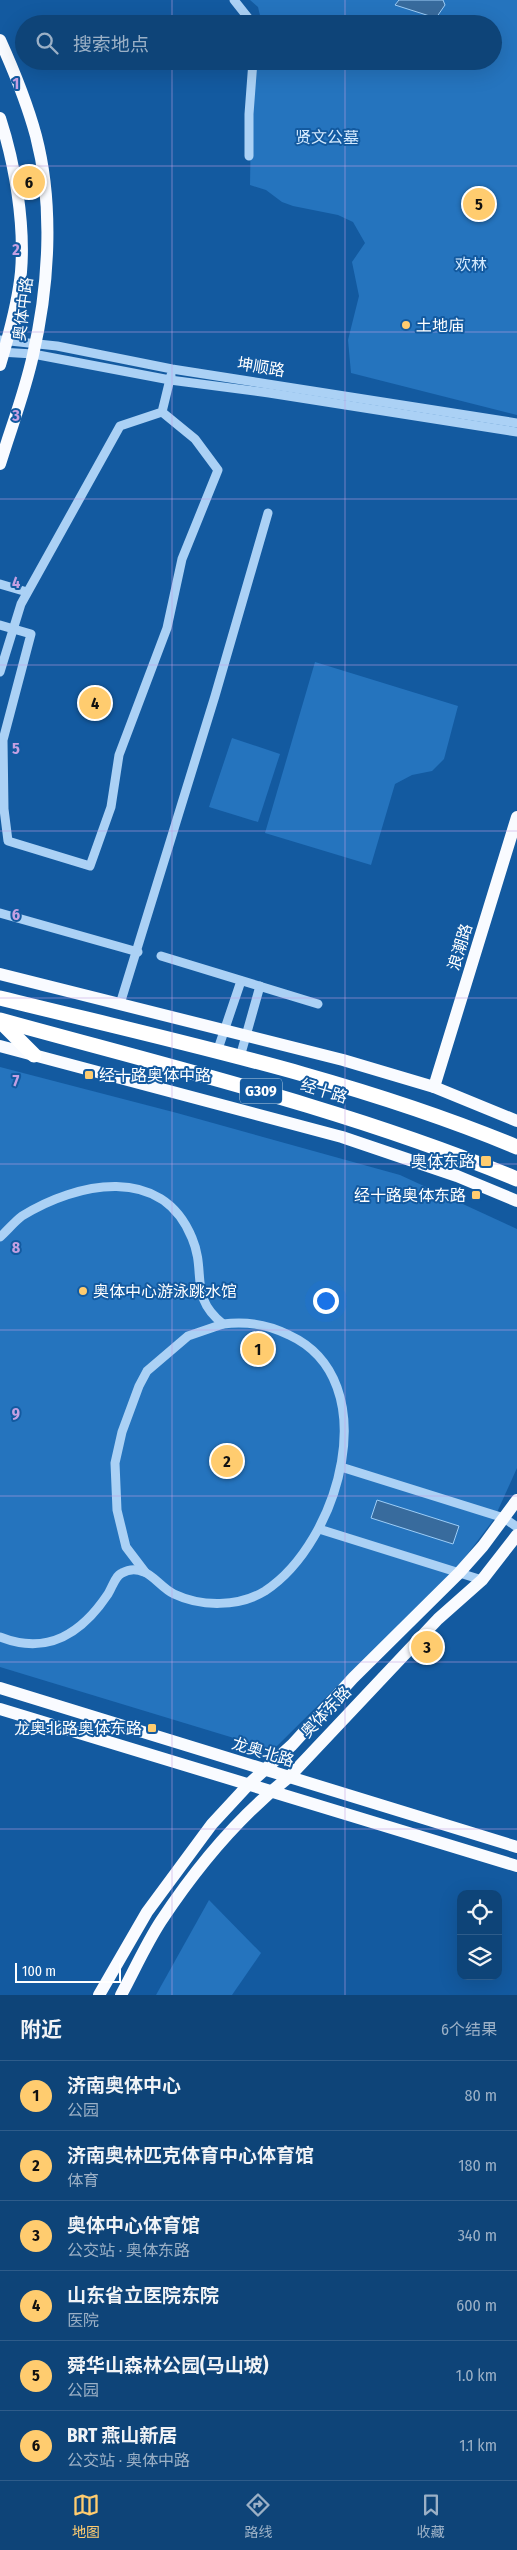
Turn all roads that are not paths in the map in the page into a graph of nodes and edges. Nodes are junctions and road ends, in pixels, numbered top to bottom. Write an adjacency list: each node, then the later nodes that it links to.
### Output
1 (234, 0): 2 (street)
2 (246, 15)
3 (0, 40): 7 (main road, 奥体中路)
4 (252, 70): 6 (street)
5 (0, 118): 8 (main road, 奥体中路)
6 (249, 156)
7 (34, 348): 8 (street, 坤顺路); 9 (street, 坤顺路); 10 (street, 坤顺路); 14 (main road, 奥体中路)
8 (2, 351)
9 (172, 369): 10 (street); 12 (street, 坤顺路)
10 (170, 380): 11 (street); 13 (street, 坤顺路)
11 (162, 412): 17 (street); 21 (street)
12 (517, 423)
13 (517, 432)
14 (0, 464)
15 (268, 513): 24 (street)
16 (0, 584): 17 (street)
17 (27, 592): 19 (street)
18 (0, 624): 19 (street)
19 (13, 629): 20 (street); 21 (street)
20 (0, 672)
21 (1, 739)
22 (517, 817): 39 (main road, 浪潮路)
23 (0, 914): 24 (street)
24 (138, 952): 30 (street)
25 (162, 956): 27 (street)
26 (0, 974): 30 (main road, 经十路)
27 (241, 980): 28 (street); 33 (street)
28 (260, 986): 31 (street); 34 (street)
29 (0, 998): 36 (highway, 经十路 / G309)
30 (120, 1004): 33 (main road, 经十路)
31 (318, 1004)
32 (0, 1021): 37 (highway); 42 (highway, 经十路 / G309)
33 (224, 1030): 34 (main road, 经十路); 36 (street)
34 (245, 1036): 38 (street); 39 (main road, 经十路)
35 (0, 1046): 37 (main road)
36 (216, 1052): 38 (highway, 经十路 / G309)
37 (34, 1055): 43 (main road)
38 (240, 1058): 41 (highway, 经十路 / G309)
39 (434, 1087): 40 (main road, 经十路)
40 (517, 1121)
41 (517, 1146)
42 (517, 1179)
43 (517, 1201)
44 (0, 1237): 45 (street)
45 (222, 1324): 46 (street); 52 (street)
46 (341, 1467): 48 (street); 50 (street)
47 (517, 1500): 48 (main road)
48 (504, 1518): 49 (street); 53 (main road)
49 (517, 1527)
50 (319, 1529): 52 (street); 53 (street)
51 (517, 1536): 54 (main road, 奥体东路)
52 (145, 1572): 55 (street)
53 (459, 1573): 54 (street); 58 (main road)
54 (482, 1580): 59 (main road, 奥体东路)
55 (0, 1637)
56 (0, 1688): 58 (main road, 龙奥北路)
57 (0, 1709): 60 (main road)
58 (267, 1770): 59 (main road, 龙奥北路); 60 (main road)
59 (289, 1777): 61 (main road, 奥体东路); 62 (main road, 龙奥北路)
60 (249, 1784): 61 (main road); 64 (main road)
61 (269, 1792): 63 (main road); 65 (main road, 奥体东路)
62 (517, 1847)
63 (517, 1866)
64 (99, 1995)
65 (121, 1995)

